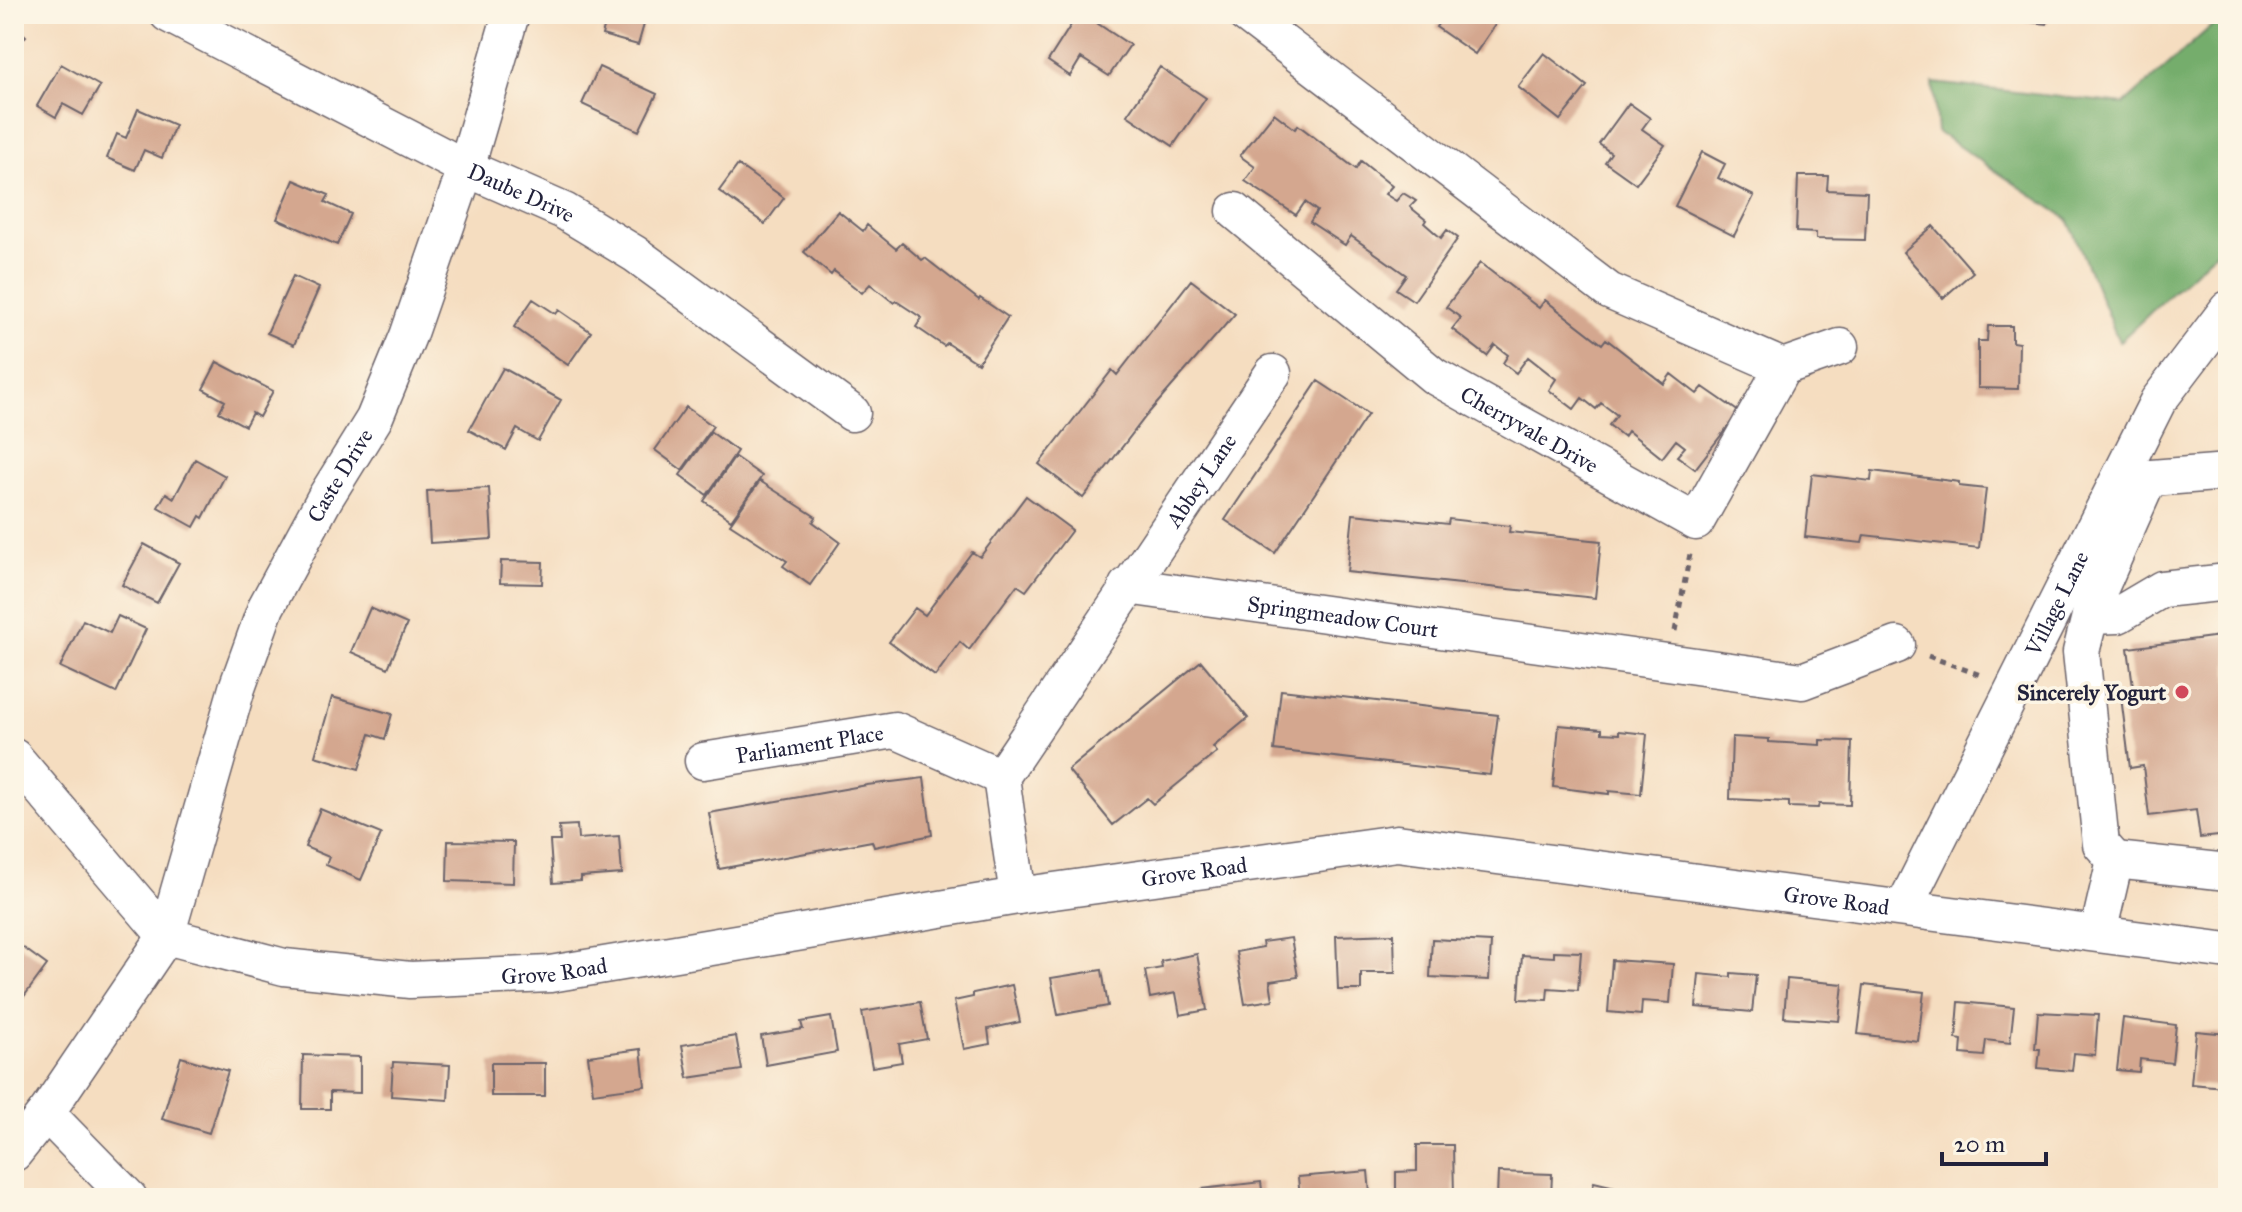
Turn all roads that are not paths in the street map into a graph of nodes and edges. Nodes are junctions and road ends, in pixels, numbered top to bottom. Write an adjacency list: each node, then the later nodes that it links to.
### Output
1 (168, 14): 4 (street, Daube Drive)
2 (511, 14): 4 (street, Caste Drive)
3 (1245, 14): 8 (street)
4 (466, 168): 10 (street, Daube Drive); 25 (street, Caste Drive)
5 (1235, 211): 8 (street, Cherryvale Drive)
6 (2228, 309): 12 (street, Village Lane)
7 (1840, 347): 8 (street)
8 (1783, 367)
9 (1273, 373): 14 (street, Abbey Lane)
10 (852, 413)
11 (2228, 472): 12 (street)
12 (2134, 480): 15 (street); 23 (street, Village Lane)
13 (2228, 582): 15 (street)
14 (1127, 586): 16 (street, Springmeadow Court); 19 (street)
15 (2090, 616): 20 (street)
16 (1897, 645)
17 (14, 757): 25 (street)
18 (703, 761): 19 (street, Parliament Place)
19 (1001, 777): 22 (street)
20 (2115, 860): 21 (street); 24 (street)
21 (2228, 872)
22 (1018, 896): 23 (street, Grove Road); 25 (street, Grove Road)
23 (1904, 907): 24 (street, Grove Road)
24 (2098, 933): 26 (street, Grove Road)
25 (160, 947): 27 (street, Caste Drive)
26 (2228, 951)
27 (46, 1113): 28 (street, Caste Drive); 29 (street)
28 (14, 1153)
29 (129, 1198)

